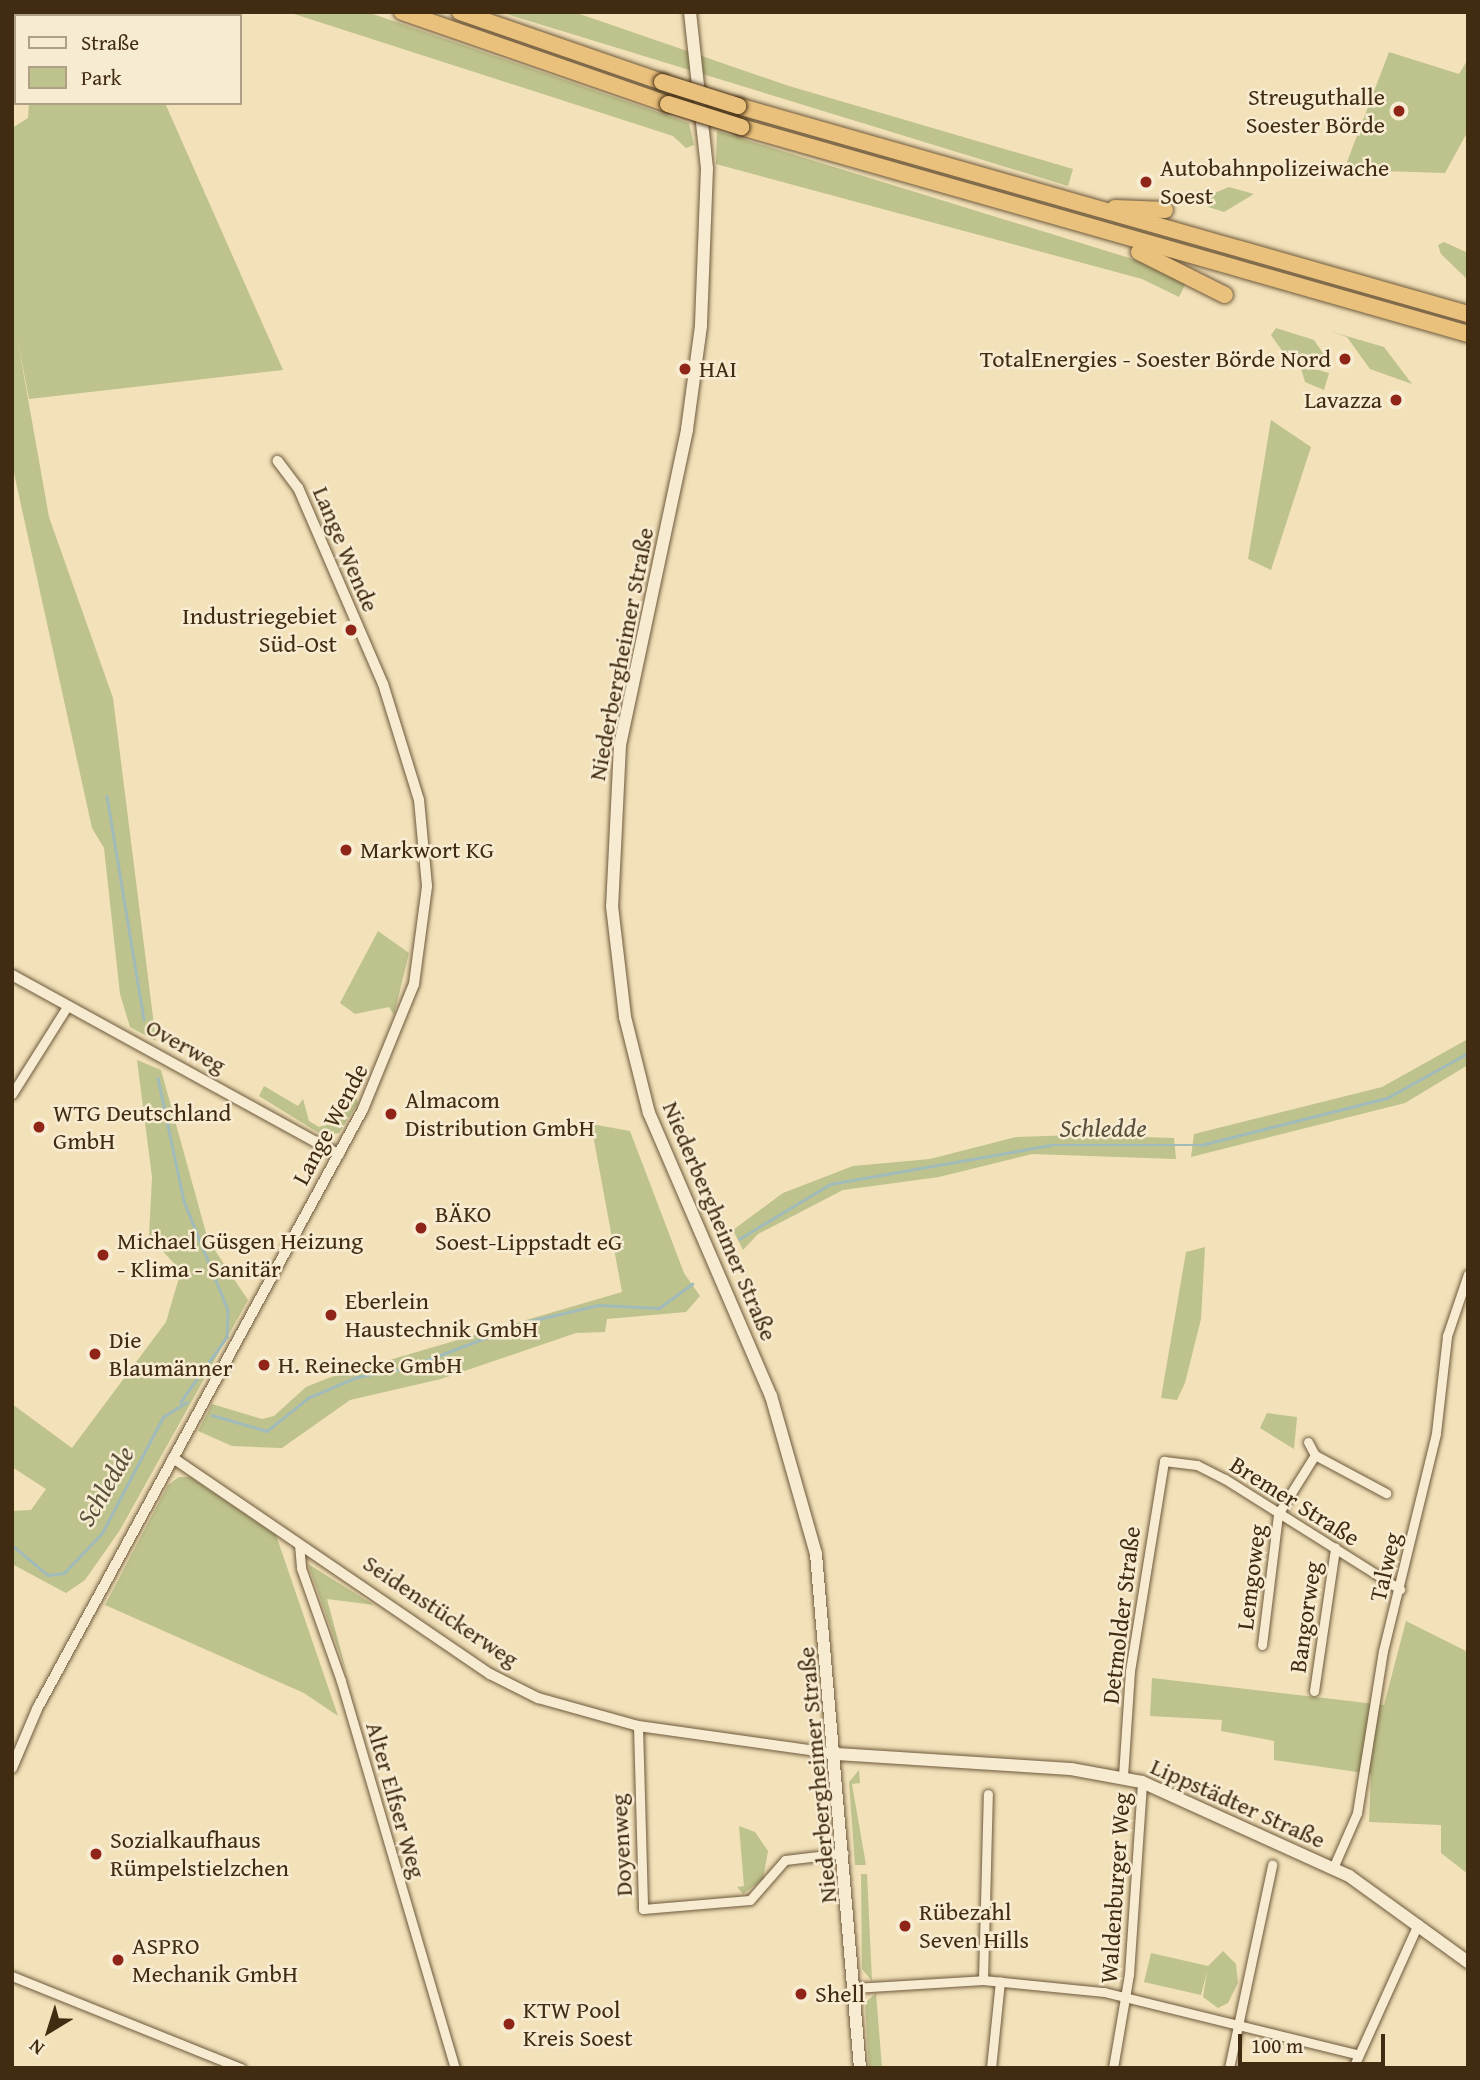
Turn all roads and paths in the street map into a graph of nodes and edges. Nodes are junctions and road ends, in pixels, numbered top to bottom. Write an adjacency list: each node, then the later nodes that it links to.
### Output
1 (402, 12): 6 (highway, bridge)
2 (460, 12): 4 (highway, bridge)
3 (690, 12): 28 (main road, Niederbergheimer Straße)
4 (1106, 210): 5 (highway); 8 (highway)
5 (1165, 210)
6 (1099, 233): 7 (highway); 9 (highway)
7 (1225, 295)
8 (1468, 314)
9 (1468, 334)
10 (278, 461): 14 (street, Lange Wende)
11 (12, 975): 12 (street, Overweg)
12 (68, 1005): 13 (street); 14 (street, Overweg)
13 (12, 1094)
14 (339, 1155): 18 (street, Lange Wende)
15 (1468, 1273): 24 (street, Talweg)
16 (1308, 1442): 17 (street)
17 (1315, 1455): 20 (street); 21 (street)
18 (173, 1458): 22 (street, Seidenstückerweg); 29 (street, Lange Wende)
19 (1164, 1461): 21 (street, Bremer Straße); 30 (street, Detmolder Straße)
20 (1386, 1493)
21 (1279, 1514): 23 (street, Bremer Straße); 25 (street, Lemgoweg)
22 (299, 1544): 27 (street, Seidenstückerweg); 46 (street, Alter Elfser Weg)
23 (1335, 1549): 24 (street, Bremer Straße); 26 (street, Bangorweg)
24 (1400, 1588): 35 (street, Talweg)
25 (1262, 1645)
26 (1314, 1690)
27 (638, 1726): 28 (street, Seidenstückerweg); 33 (street, Doyenweg)
28 (837, 1754): 30 (main road, Lippstädter Straße); 33 (main road, Niederbergheimer Straße)
29 (12, 1768)
30 (1123, 1776): 31 (main road, Lippstädter Straße)
31 (1142, 1782): 35 (main road, Lippstädter Straße); 42 (street, Waldenburger Weg)
32 (988, 1794): 39 (street)
33 (846, 1853): 41 (main road, Niederbergheimer Straße)
34 (1272, 1866): 43 (street)
35 (1333, 1868): 36 (main road, Lippstädter Straße)
36 (1418, 1924): 37 (main road, Lippstädter Straße); 44 (street)
37 (1468, 1962)
38 (12, 1976): 45 (street)
39 (983, 1980): 40 (street); 41 (street)
40 (1000, 1981): 42 (street); 48 (street)
41 (854, 1988): 47 (main road, Niederbergheimer Straße)
42 (1126, 1997): 43 (street); 49 (street, Waldenburger Weg)
43 (1236, 2025): 44 (street); 50 (street)
44 (1357, 2054): 51 (street)
45 (242, 2068)
46 (455, 2068)
47 (860, 2068)
48 (991, 2068)
49 (1113, 2068)
50 (1229, 2068)
51 (1353, 2068)

